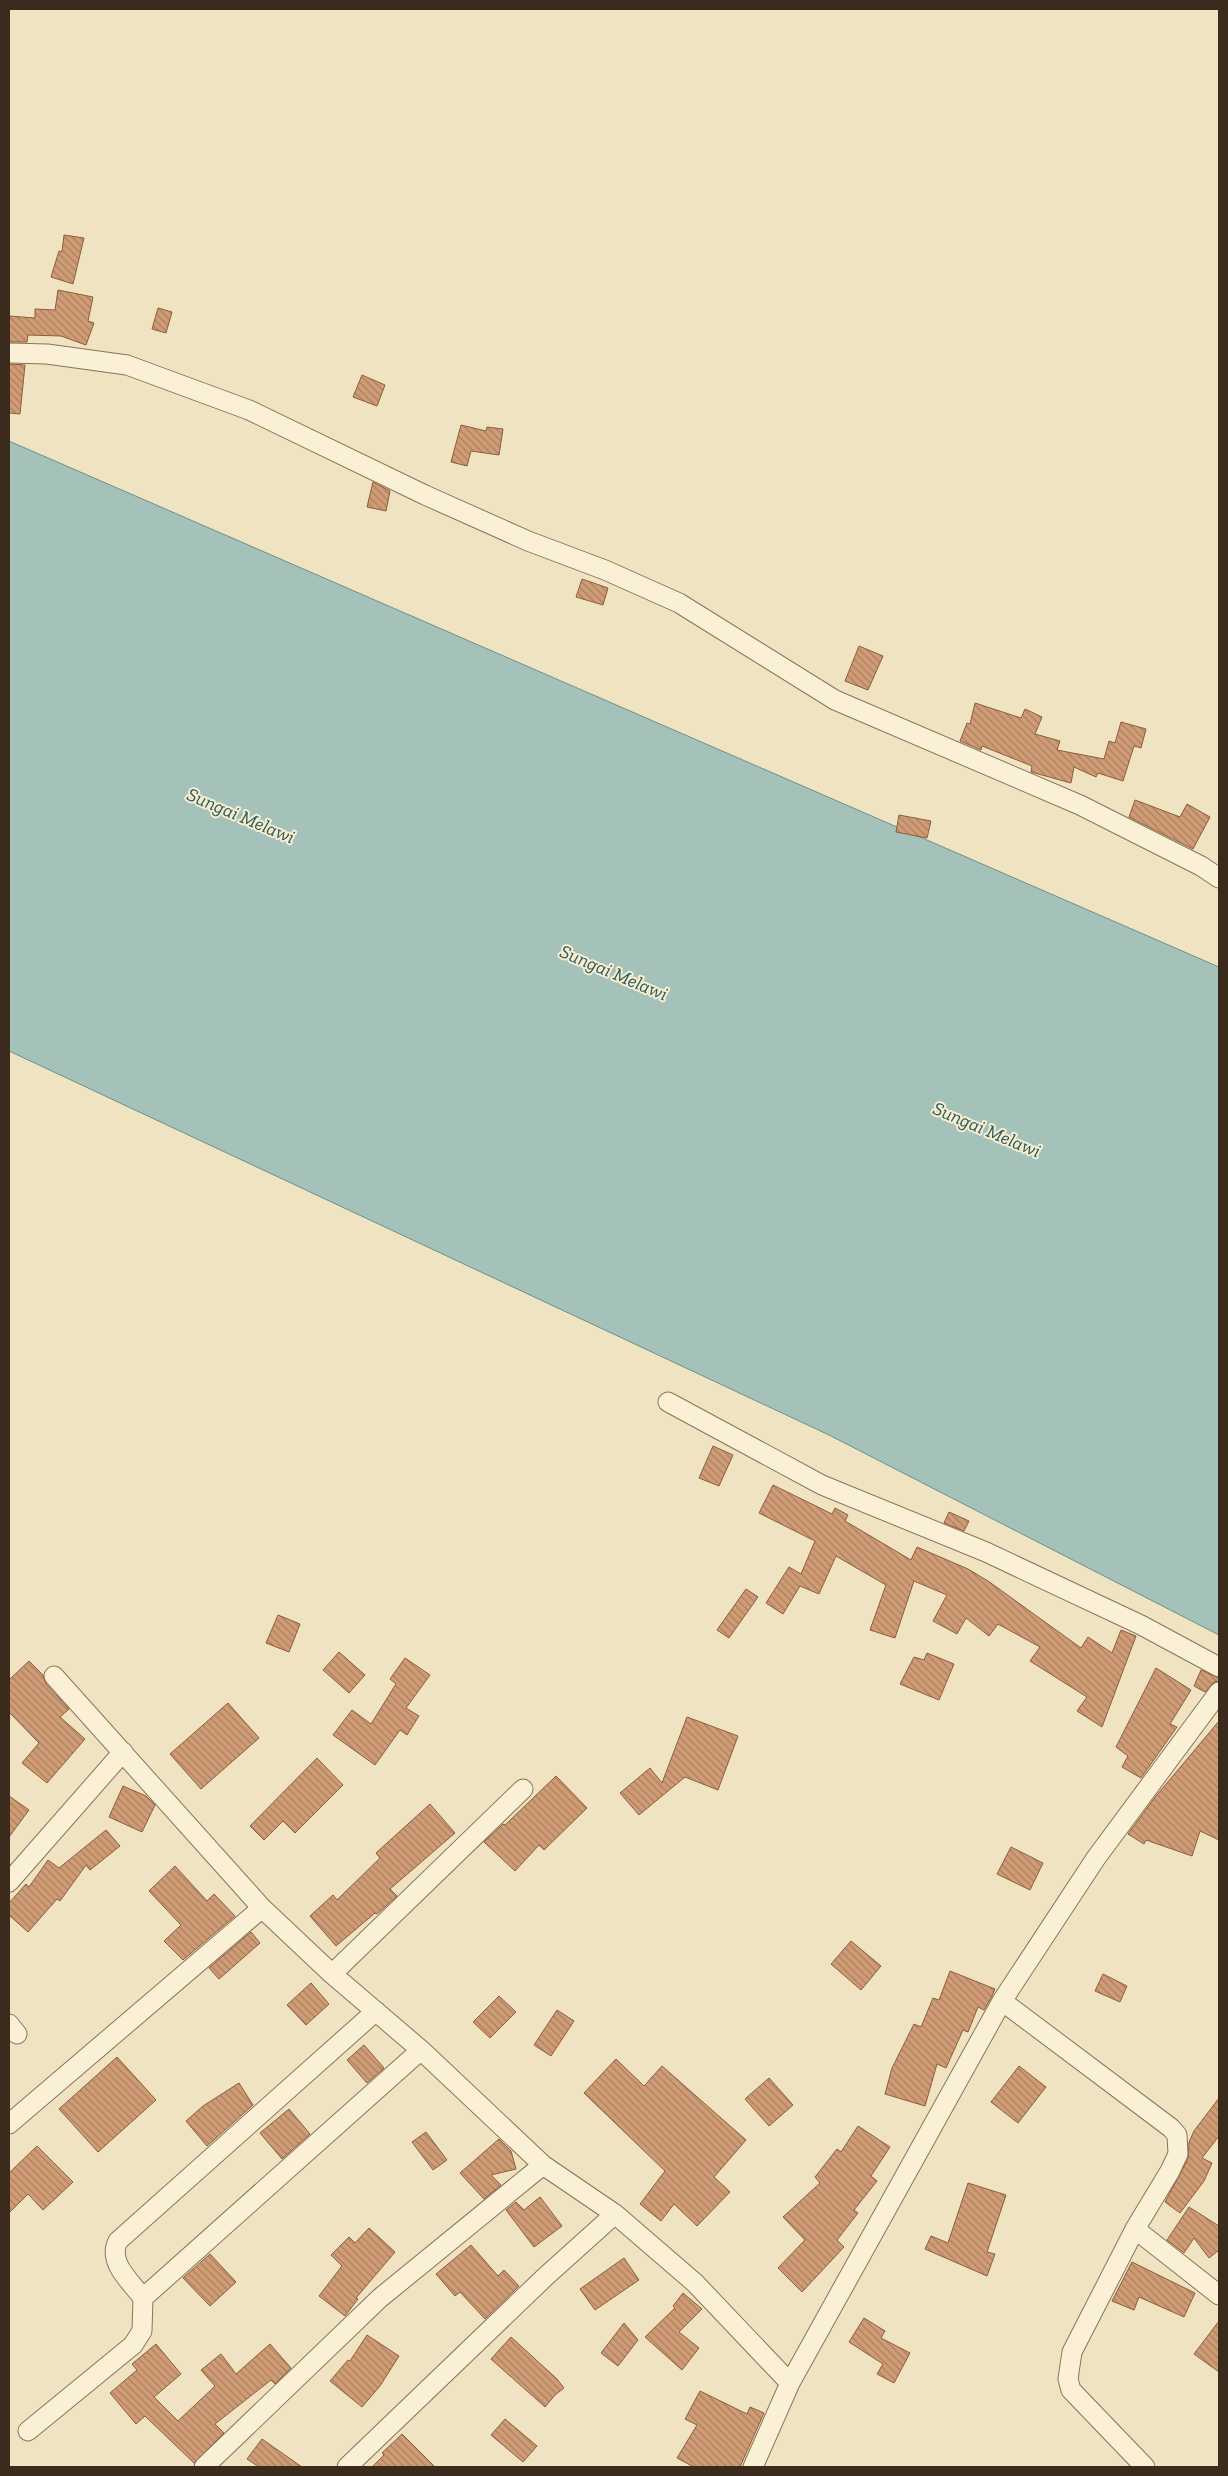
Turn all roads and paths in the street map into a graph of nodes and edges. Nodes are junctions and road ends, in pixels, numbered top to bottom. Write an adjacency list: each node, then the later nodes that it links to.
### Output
1 (9, 352): 2 (street)
2 (1219, 878)
3 (668, 1402): 4 (street)
4 (1219, 1667)
5 (54, 1676): 7 (street)
6 (1219, 1692): 12 (street)
7 (123, 1752): 9 (street); 10 (street)
8 (522, 1789): 11 (street)
9 (9, 1882)
10 (262, 1908): 11 (street); 15 (street)
11 (332, 1974): 13 (street)
12 (1002, 2001): 18 (street); 21 (street)
13 (376, 2011): 14 (street); 20 (street)
14 (420, 2050): 16 (street); 20 (street)
15 (9, 2124)
16 (543, 2165): 17 (street); 23 (street)
17 (615, 2214): 21 (street); 24 (street)
18 (1136, 2229): 19 (street); 26 (street)
19 (1219, 2295)
20 (143, 2298): 22 (street)
21 (790, 2383): 25 (street)
22 (28, 2431)
23 (204, 2467)
24 (347, 2467)
25 (753, 2467)
26 (1145, 2467)

